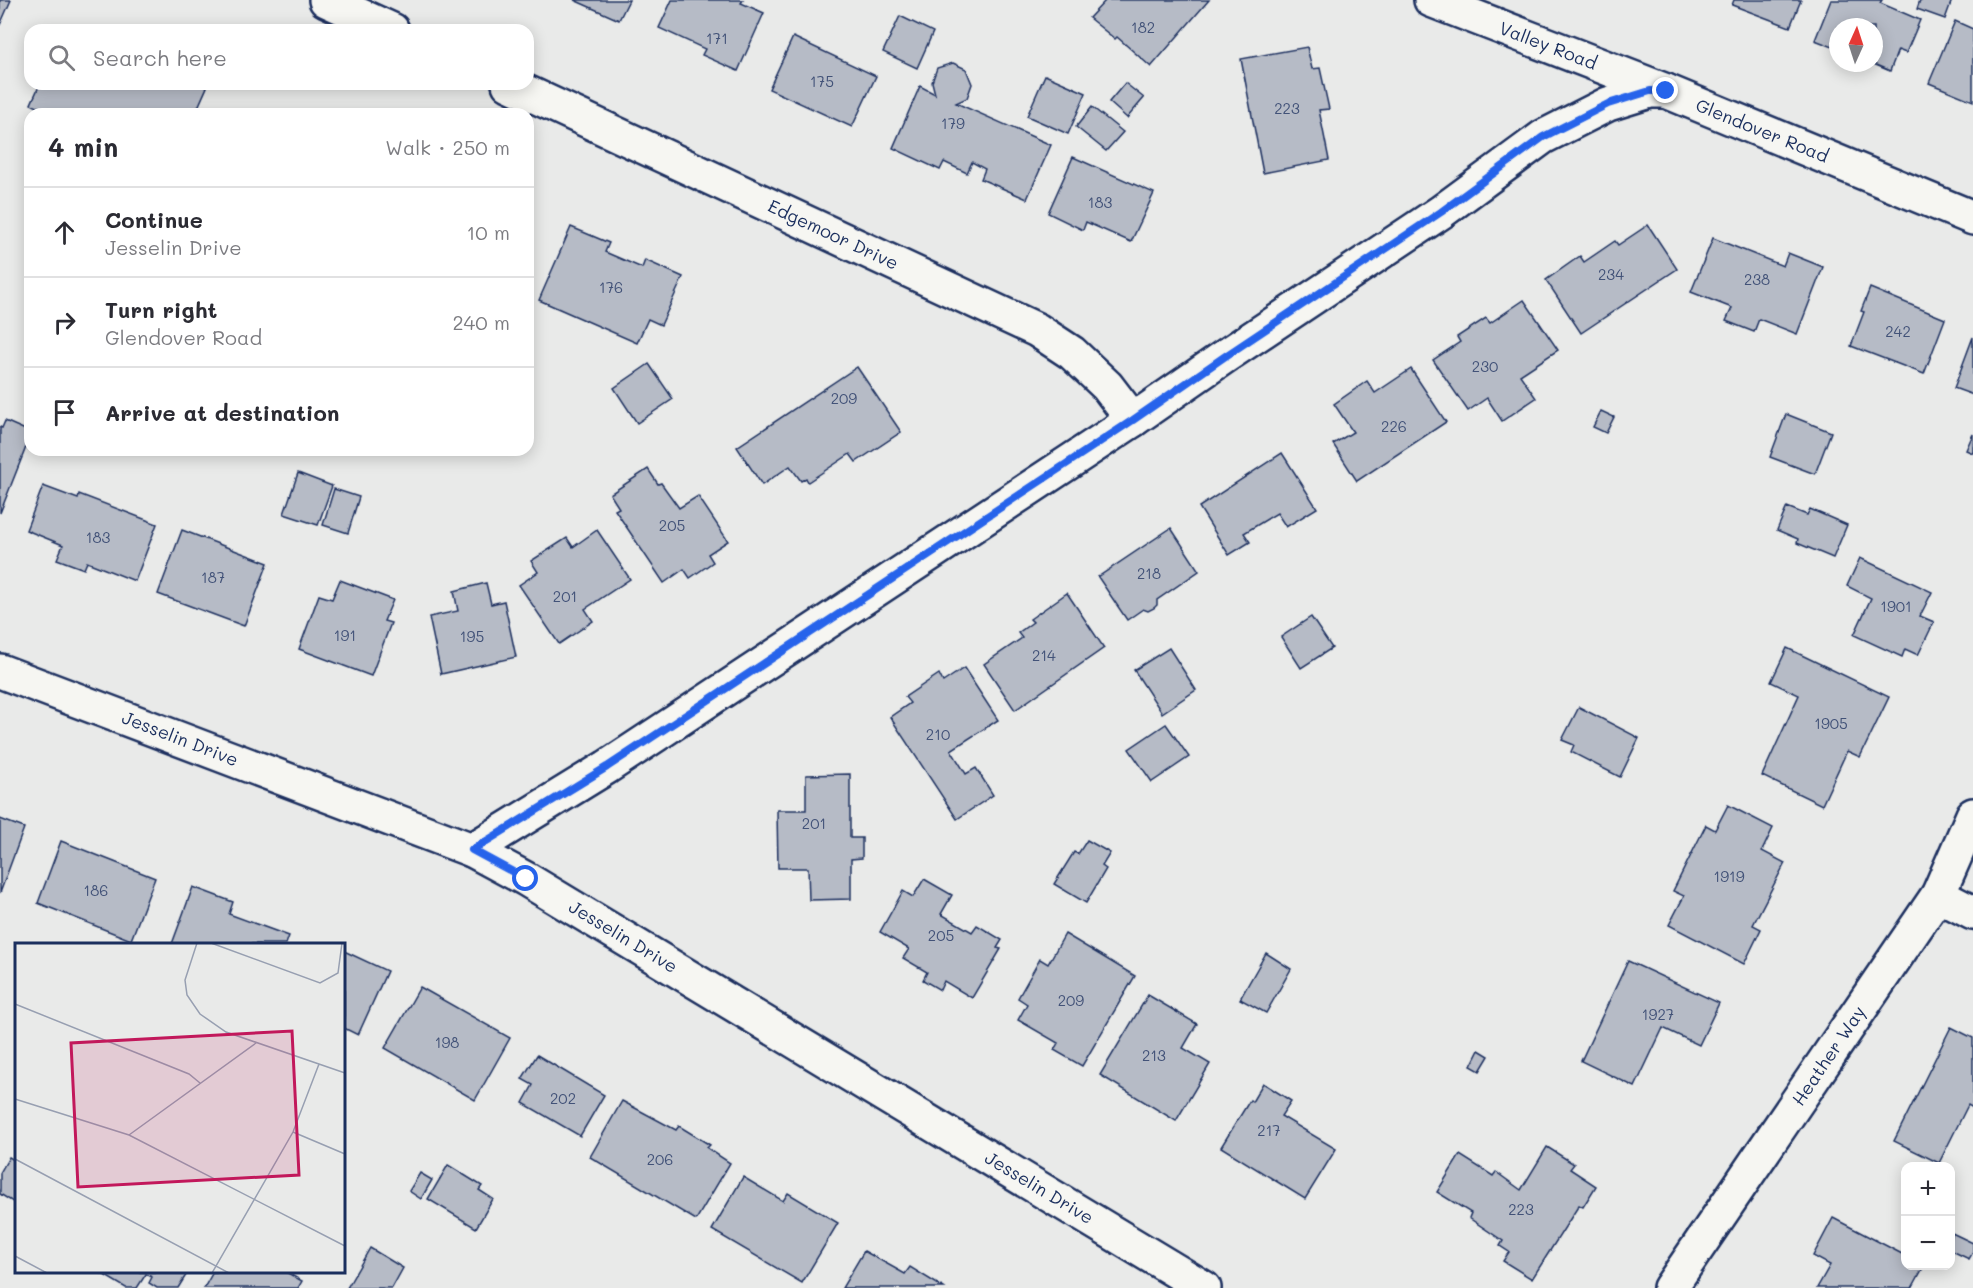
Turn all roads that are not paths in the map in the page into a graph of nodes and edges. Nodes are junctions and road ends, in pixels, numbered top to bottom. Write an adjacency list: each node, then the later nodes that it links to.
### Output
1 (326, 0): 3 (street)
2 (1431, 0): 5 (street, Valley Road)
3 (379, 24)
4 (522, 90): 7 (street, Edgemoor Drive)
5 (1666, 91): 6 (street, Glendover Road); 7 (street)
6 (1973, 218)
7 (1133, 420): 10 (street)
8 (0, 671): 10 (street, Jesselin Drive)
9 (1973, 815): 11 (street, Heather Way)
10 (472, 850): 13 (street, Jesselin Drive)
11 (1938, 895): 12 (street); 14 (street, Heather Way)
12 (1973, 913)
13 (1204, 1288)
14 (1670, 1288)

